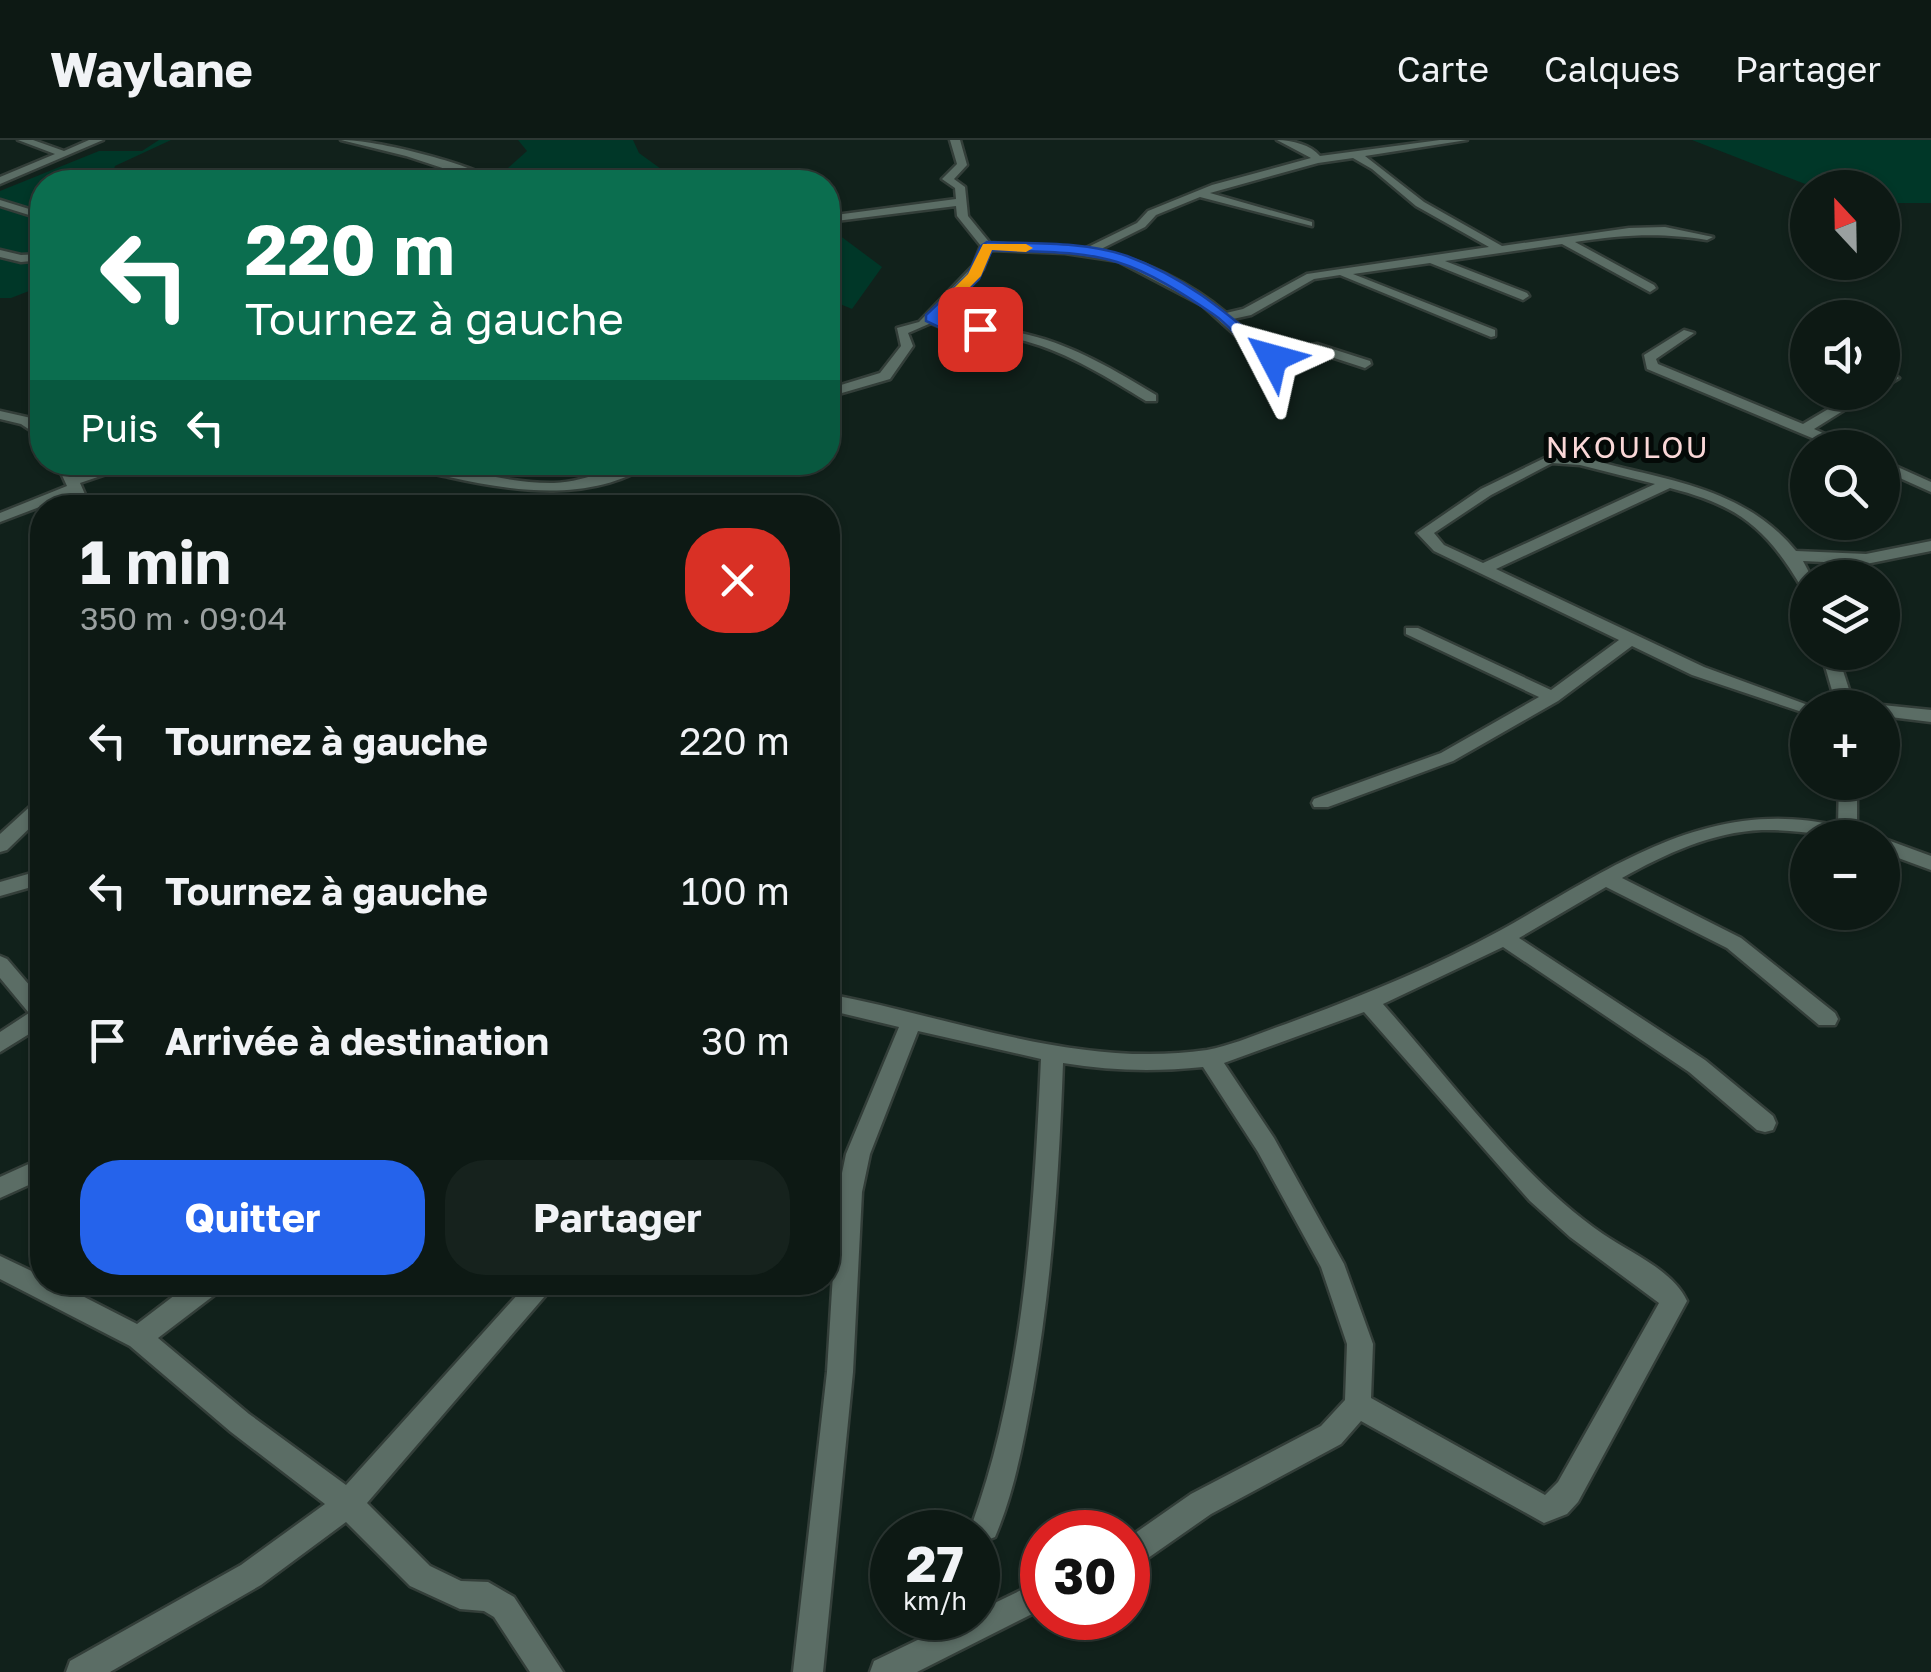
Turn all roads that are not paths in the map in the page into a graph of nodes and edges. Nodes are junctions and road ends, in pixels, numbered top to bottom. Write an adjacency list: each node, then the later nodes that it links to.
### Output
1 (23, 140): 7 (street)
2 (98, 140): 7 (street)
3 (346, 140): 10 (street)
4 (956, 140): 13 (street)
5 (1282, 140): 9 (street)
6 (1462, 140): 8 (street)
7 (65, 154): 11 (street)
8 (1353, 154): 9 (street); 21 (street)
9 (1317, 160): 12 (street)
10 (458, 170)
11 (0, 181)
12 (1200, 194): 17 (street); 23 (street)
13 (959, 202): 16 (street); 20 (street)
14 (0, 203): 15 (street)
15 (30, 212)
16 (840, 217)
17 (1308, 224)
18 (1706, 237): 19 (street)
19 (1566, 242): 21 (street); 27 (street)
20 (987, 246): 23 (street); 30 (street)
21 (1500, 249): 25 (street)
22 (0, 253): 24 (street)
23 (1086, 253): 29 (street)
24 (30, 257)
25 (1429, 258): 26 (street); 28 (street)
26 (1344, 274): 29 (street); 31 (street)
27 (1650, 288)
28 (1522, 296)
29 (1228, 317): 33 (street)
30 (931, 318): 34 (street); 35 (street)
31 (1491, 333)
32 (1688, 333): 41 (street)
33 (1364, 364)
34 (840, 390)
35 (1151, 398)
36 (1837, 410): 41 (street)
37 (0, 415): 39 (street)
38 (30, 419): 39 (street)
39 (26, 421): 40 (street)
40 (30, 424)
41 (1807, 427): 42 (street)
42 (1813, 430)
43 (1900, 473): 52 (street)
44 (68, 475): 51 (street)
45 (98, 475): 51 (street)
46 (465, 475): 49 (street)
47 (600, 475): 49 (street)
48 (612, 475): 49 (street)
49 (599, 480)
50 (1669, 483): 58 (street); 60 (street); 60 (street)
51 (72, 484): 53 (street); 54 (street)
52 (1931, 488)
53 (49, 495)
54 (78, 495)
55 (30, 504): 56 (street)
56 (0, 518)
57 (1931, 546): 58 (street)
58 (1795, 556): 59 (street)
59 (1797, 560)
60 (1483, 569): 62 (street)
61 (1412, 631): 63 (street)
62 (1631, 640): 63 (street); 64 (street)
63 (1552, 696): 67 (street)
64 (1790, 702)
65 (1900, 712): 66 (street)
66 (1931, 716)
67 (1321, 803)
68 (30, 817): 70 (street)
69 (1790, 825): 73 (street)
70 (0, 845)
71 (1900, 851): 72 (street)
72 (1931, 863)
73 (1605, 878): 76 (street); 81 (street)
74 (30, 880): 75 (street)
75 (0, 889)
76 (1503, 938): 79 (street); 87 (street)
77 (0, 964): 78 (street)
78 (30, 1000)
79 (1369, 1003): 86 (street); 96 (street)
80 (840, 1005): 82 (street)
81 (1827, 1018)
82 (912, 1020): 85 (street); 103 (street)
83 (30, 1023): 84 (street)
84 (0, 1042)
85 (1052, 1051): 86 (street); 98 (street)
86 (1209, 1058): 96 (street)
87 (1765, 1123)
88 (30, 1174): 89 (street)
89 (0, 1188)
90 (0, 1267): 91 (street)
91 (30, 1282)
92 (55, 1295): 95 (street)
93 (195, 1295): 95 (street)
94 (533, 1295): 97 (street)
95 (139, 1338): 97 (street)
96 (1358, 1406): 99 (street)
97 (348, 1504): 101 (street); 102 (street)
98 (991, 1510)
99 (1150, 1540)
100 (1020, 1605): 104 (street)
101 (81, 1672)
102 (548, 1672)
103 (808, 1672)
104 (885, 1672)

